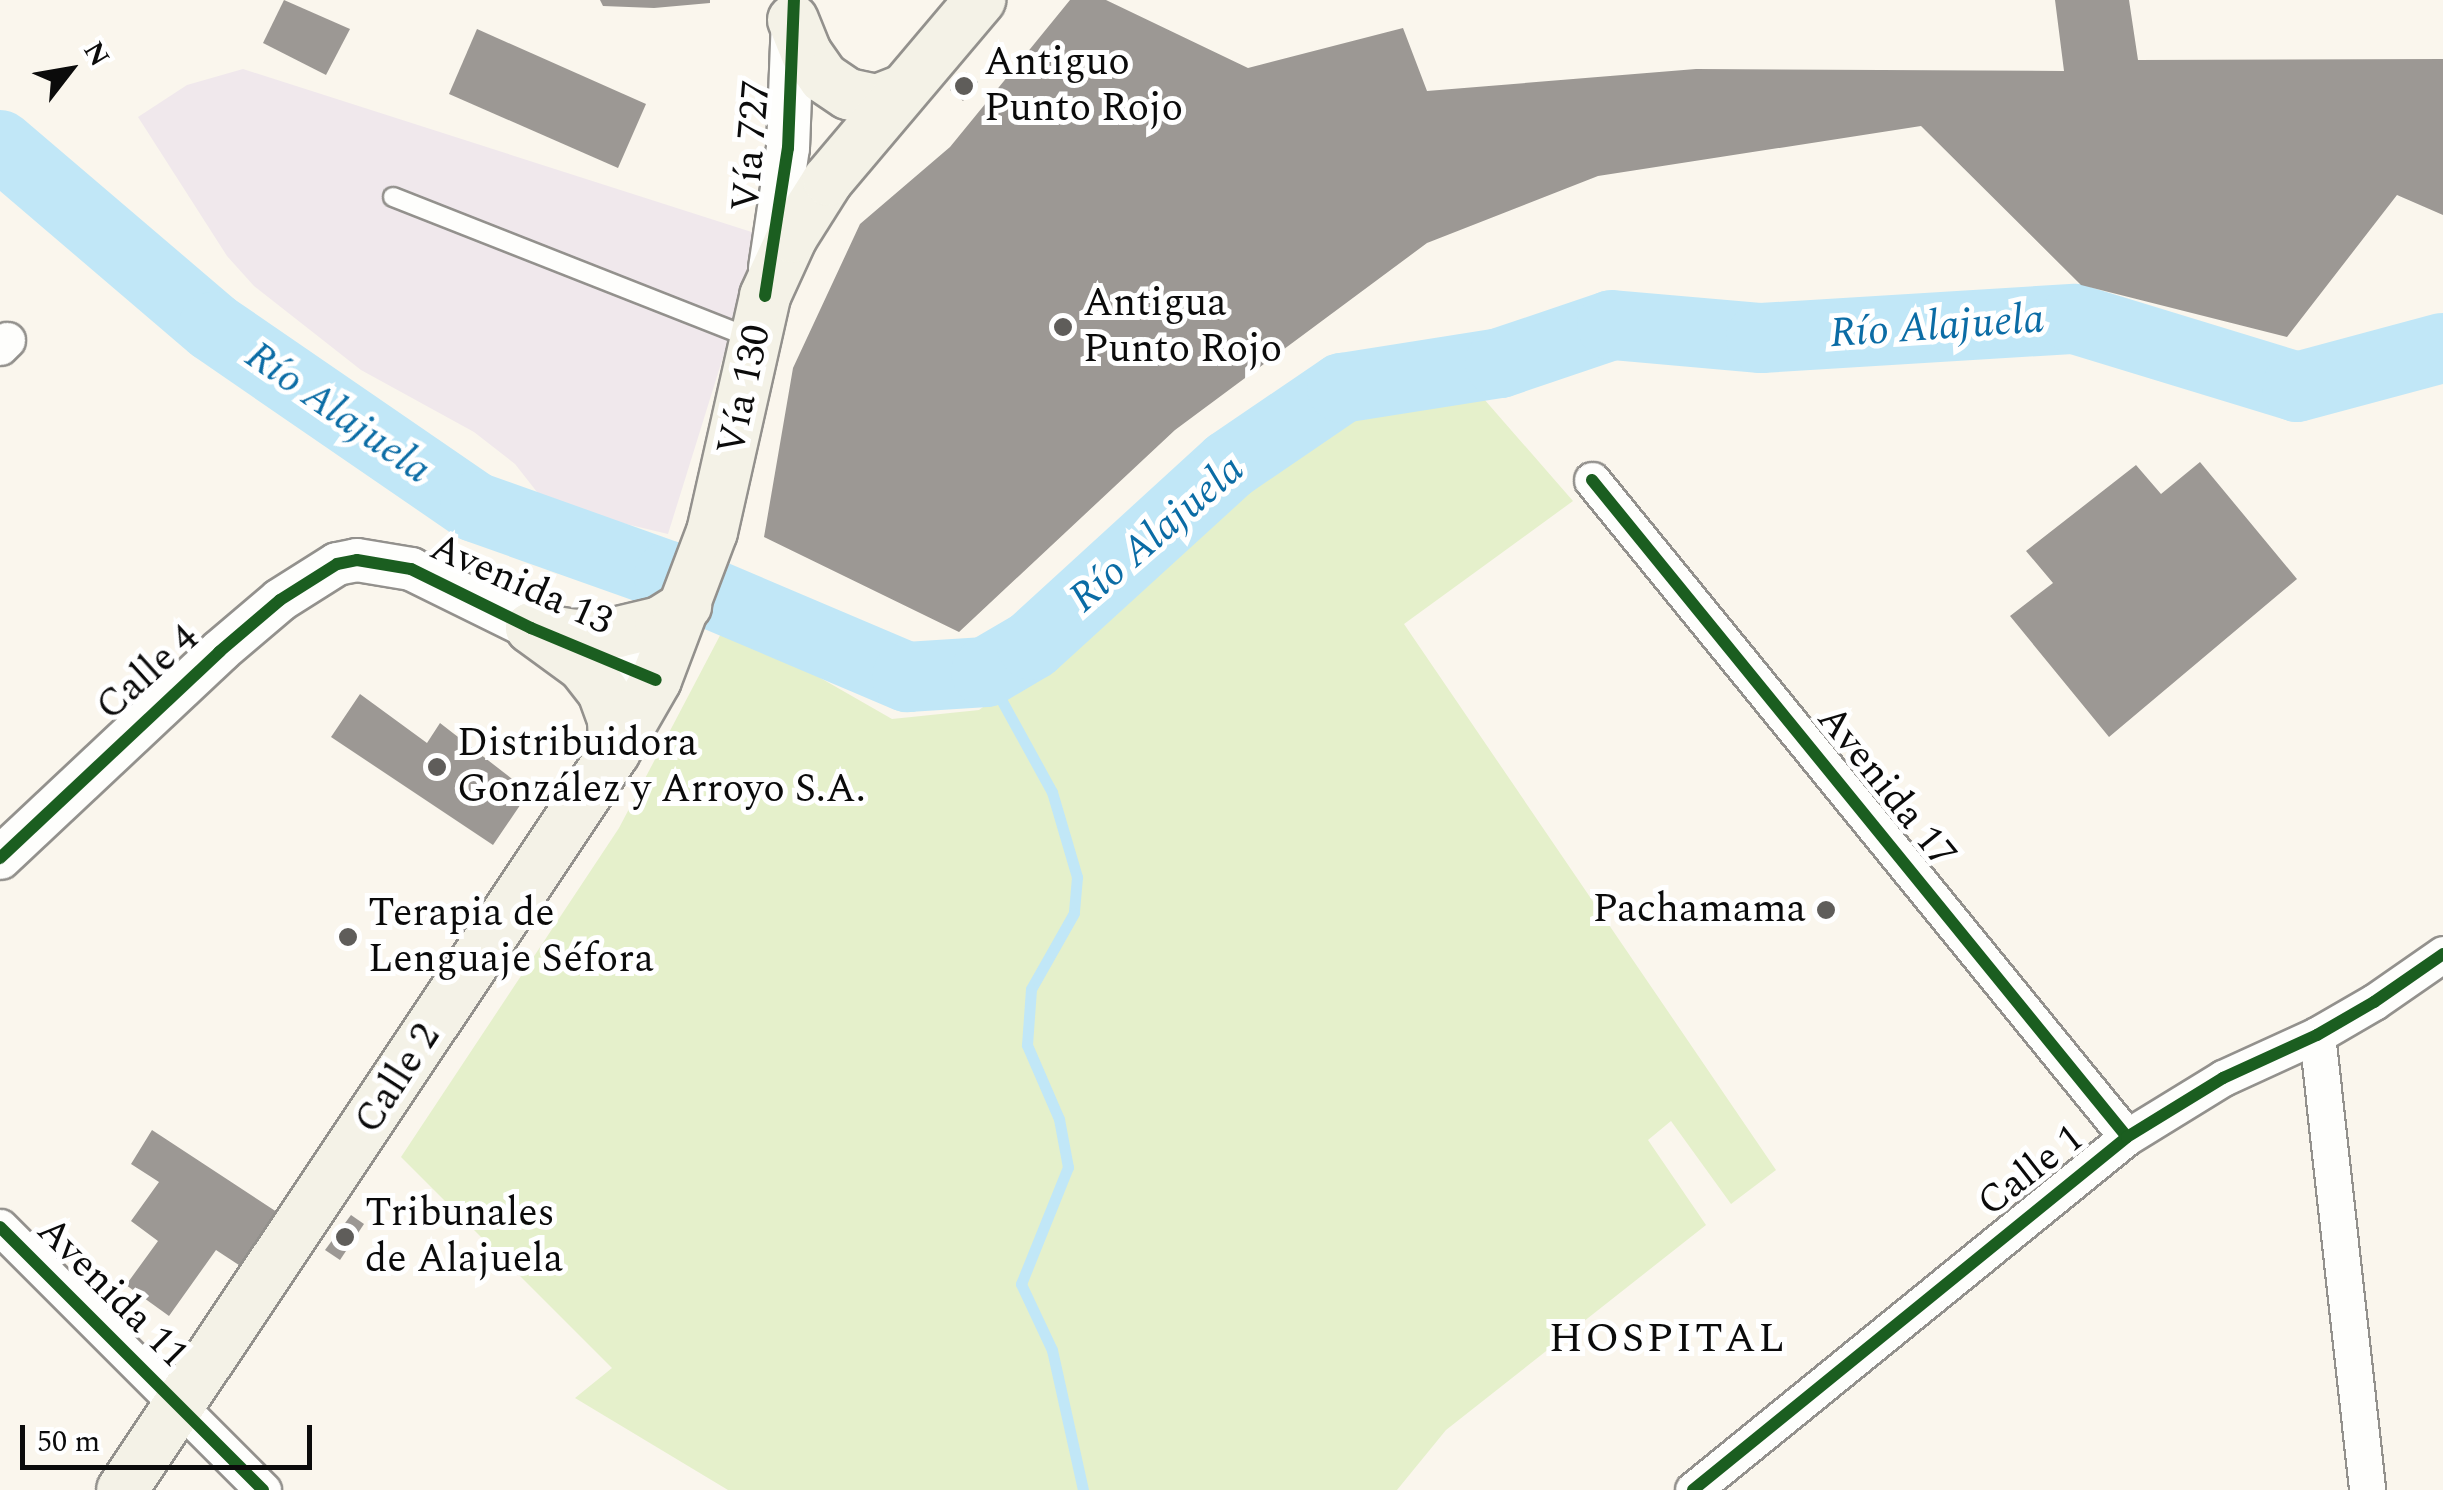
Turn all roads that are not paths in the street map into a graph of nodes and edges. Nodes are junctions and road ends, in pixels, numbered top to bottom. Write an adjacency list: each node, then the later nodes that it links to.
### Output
1 (971, 7): 3 (main road, Vía 130)
2 (794, 10): 3 (main road); 5 (street, Vía 727)
3 (901, 92): 5 (main road, Vía 130)
4 (393, 198): 5 (lane)
5 (760, 318): 8 (main road, Vía 130)
6 (1592, 480): 15 (street, Avenida 17)
7 (357, 560): 9 (street, Avenida 13); 12 (street, Calle 4)
8 (686, 606): 9 (main road); 10 (main road, Calle 2)
9 (531, 628): 10 (street, Avenida 13); 11 (main road)
10 (656, 680): 11 (main road, Calle 2)
11 (614, 753): 17 (main road, Calle 2)
12 (0, 858)
13 (2443, 954): 14 (street, Calle 1)
14 (2317, 1035): 15 (street, Calle 1); 21 (street)
15 (2127, 1136): 20 (street, Calle 1)
16 (0, 1227): 17 (street, Avenida 11)
17 (178, 1405): 18 (main road, Calle 2); 19 (street, Avenida 11)
18 (122, 1490)
19 (263, 1490)
20 (1693, 1490)
21 (2367, 1490)

